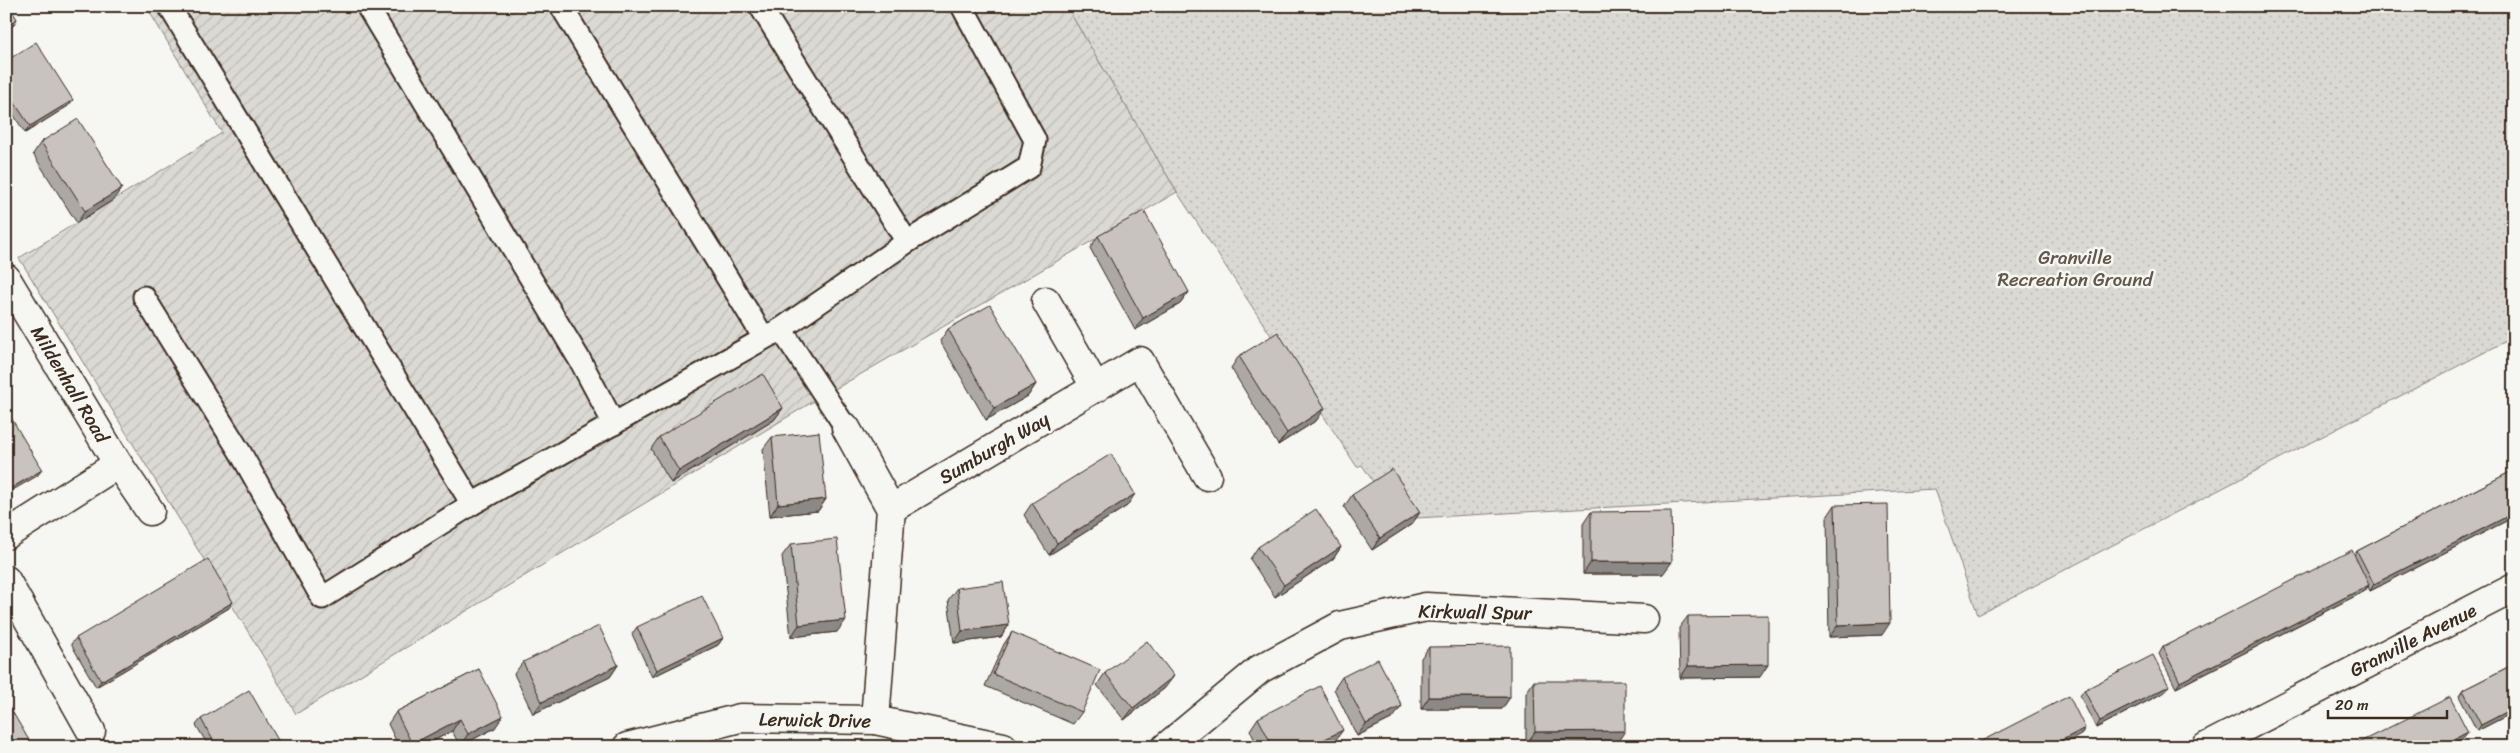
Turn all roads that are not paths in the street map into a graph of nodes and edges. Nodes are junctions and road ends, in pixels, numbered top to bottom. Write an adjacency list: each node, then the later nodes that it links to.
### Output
1 (169, 6): 16 (lane)
2 (367, 6): 12 (lane)
3 (561, 6): 10 (lane)
4 (760, 6): 6 (lane)
5 (962, 6): 6 (lane)
6 (907, 242): 10 (lane)
7 (6, 278): 14 (street, Mildenhall Road)
8 (144, 297): 16 (lane)
9 (1046, 301): 11 (street)
10 (772, 333): 12 (lane); 13 (lane)
11 (1096, 388): 15 (street, Sumburgh Way); 17 (street, Sumburgh Way)
12 (614, 424): 16 (lane)
13 (846, 428): 17 (street)
14 (118, 464): 18 (street, Mildenhall Road); 19 (street, Mildenhall Road)
15 (1207, 476)
16 (472, 504)
17 (891, 509): 23 (street)
18 (150, 511)
19 (6, 535)
20 (6, 580): 24 (street)
21 (2514, 588): 28 (street, Granville Avenue)
22 (1644, 619): 27 (street, Kirkwall Spur)
23 (875, 720): 25 (street, Lerwick Drive); 26 (street, Lerwick Drive)
24 (91, 731)
25 (627, 747)
26 (1003, 747)
27 (1166, 747)
28 (2206, 747)

